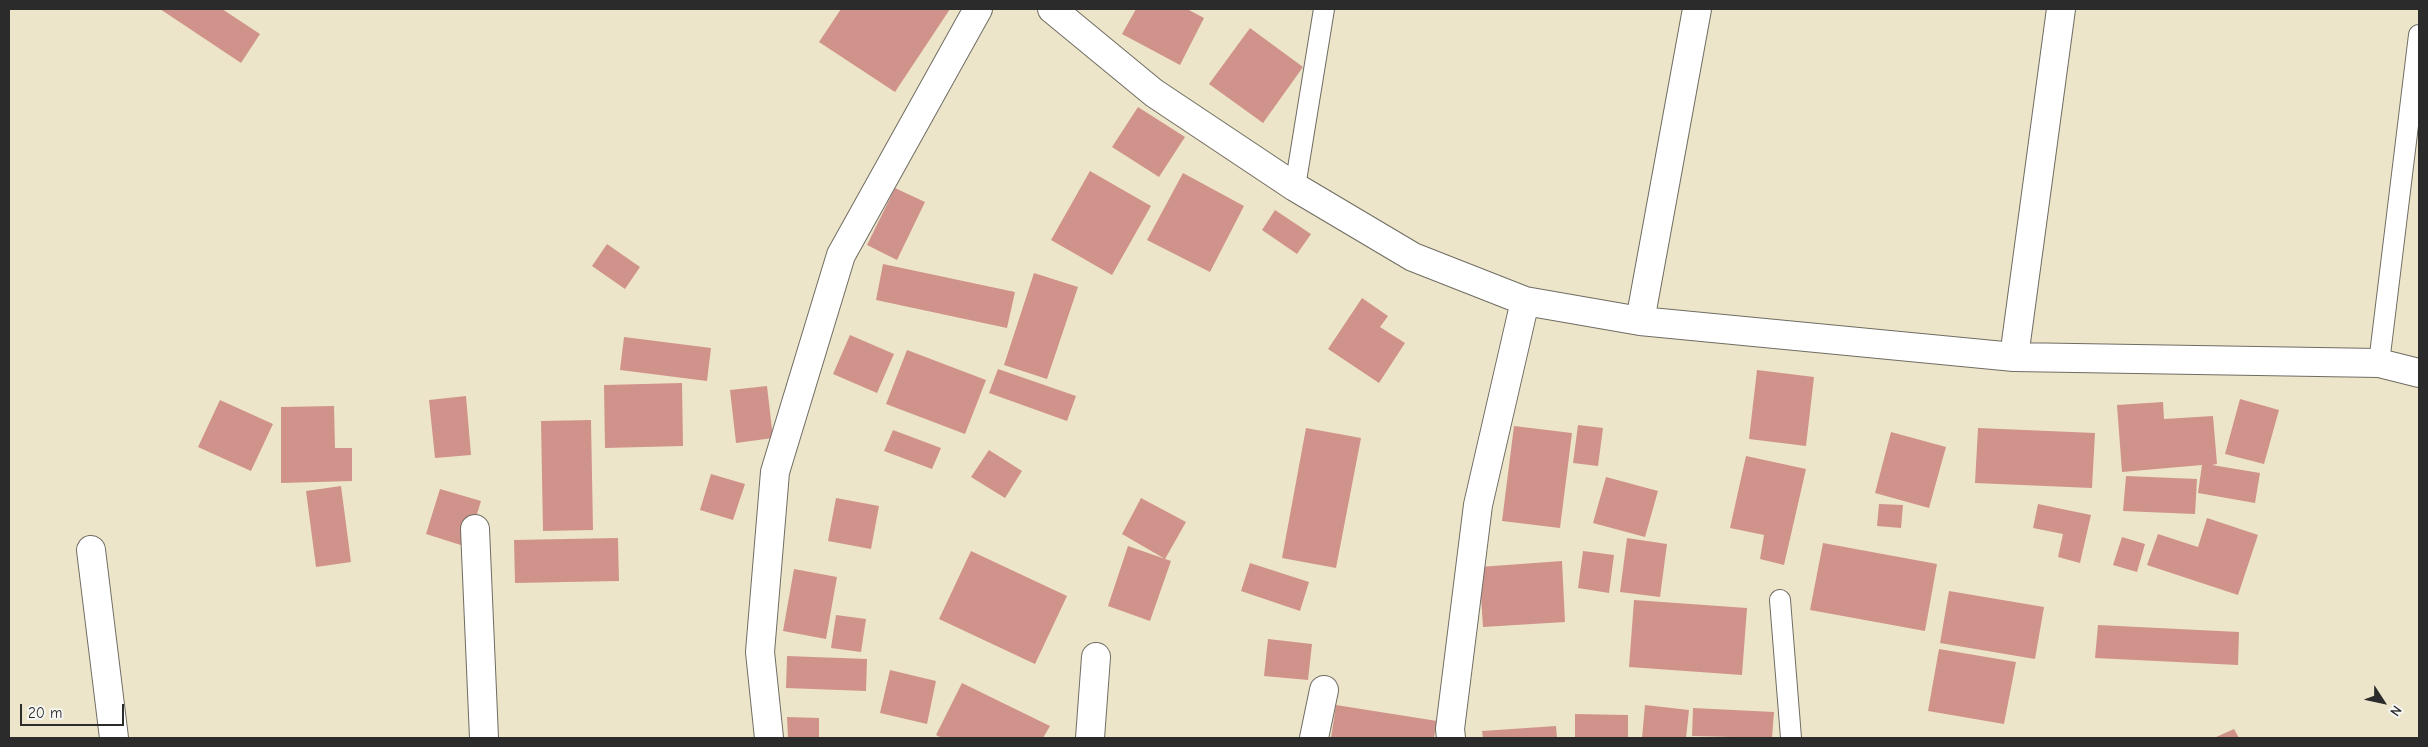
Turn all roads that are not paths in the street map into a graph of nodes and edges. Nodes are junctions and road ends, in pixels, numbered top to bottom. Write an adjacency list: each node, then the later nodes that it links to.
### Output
1 (978, 9): 20 (street)
2 (1052, 9): 7 (street)
3 (1324, 9): 7 (lane)
4 (1697, 9): 9 (street)
5 (2061, 9): 10 (street)
6 (2419, 35): 11 (lane)
7 (1295, 188): 8 (street)
8 (1525, 301): 9 (street); 23 (street)
9 (1640, 321): 10 (street)
10 (2014, 357): 11 (street)
11 (2379, 363): 12 (street)
12 (2419, 372)
13 (475, 529): 19 (street)
14 (91, 550): 18 (street)
15 (1780, 600): 24 (lane)
16 (1096, 658): 21 (street)
17 (1324, 690): 22 (street)
18 (114, 738)
19 (484, 738)
20 (769, 738)
21 (1090, 738)
22 (1314, 738)
23 (1451, 738)
24 (1791, 738)

